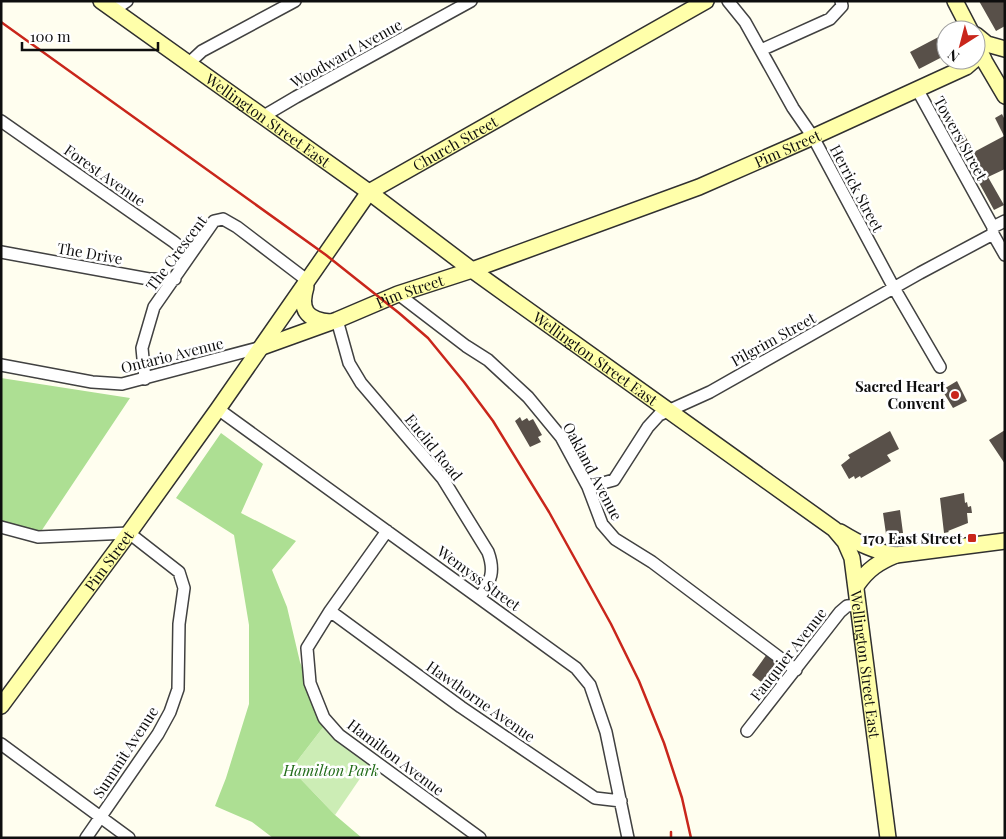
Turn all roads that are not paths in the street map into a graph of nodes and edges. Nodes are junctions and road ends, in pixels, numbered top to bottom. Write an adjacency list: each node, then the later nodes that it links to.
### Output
1 (101, 1): 9 (main road, Wellington Street East)
2 (127, 1): 9 (street)
3 (295, 1): 15 (street)
4 (471, 1): 20 (street, Woodward Avenue)
5 (706, 1): 23 (main road, Church Street)
6 (728, 1): 12 (street, Herrick Street)
7 (841, 1): 12 (street)
8 (955, 1): 10 (main road)
9 (114, 10): 15 (main road, Wellington Street East)
10 (965, 20)
11 (986, 43): 13 (main road)
12 (761, 50): 22 (street, Herrick Street)
13 (1005, 50)
14 (986, 59): 18 (main road)
15 (188, 64): 20 (main road, Wellington Street East)
16 (957, 70): 19 (main road, Pim Street)
17 (982, 70): 18 (main road)
18 (1004, 87)
19 (917, 89): 22 (main road, Pim Street); 25 (street, Towers Street)
20 (262, 117): 23 (main road, Wellington Street East)
21 (1, 120): 28 (street, Forest Avenue)
22 (813, 138): 29 (main road, Pim Street); 32 (street, Herrick Street)
23 (369, 192): 29 (main road, Wellington Street East); 31 (main road, Church Street)
24 (1005, 221): 25 (street, Pilgrim Street)
25 (993, 231): 27 (street, Towers Street); 32 (street, Pilgrim Street)
26 (1, 252): 30 (street, The Drive)
27 (1005, 254)
28 (189, 256): 30 (street, The Crescent); 31 (street, The Crescent)
29 (472, 270): 33 (main road, Pim Street); 40 (main road, Wellington Street East)
30 (175, 279): 38 (street, The Crescent)
31 (308, 280): 34 (main road); 35 (main road, Church Street)
32 (894, 288): 37 (street, Herrick Street); 40 (street, Pilgrim Street)
33 (398, 294): 34 (main road, Pim Street); 41 (street, Oakland Avenue)
34 (333, 321): 35 (main road, Pim Street); 49 (street, Euclid Road)
35 (262, 347): 38 (street, Ontario Avenue); 39 (main road, Pim Street)
36 (1, 365): 38 (street, Ontario Avenue)
37 (940, 368)
38 (144, 379)
39 (218, 408): 44 (street, Wemyss Street); 45 (main road, Pim Street)
40 (670, 411): 41 (street, Pilgrim Street); 43 (main road, Wellington Street East)
41 (588, 487): 52 (street, Oakland Avenue)
42 (1, 527): 45 (street)
43 (834, 529): 47 (main road); 48 (main road, Wellington Street East)
44 (387, 530): 49 (street, Wemyss Street); 51 (street, Hamilton Avenue)
45 (129, 533): 53 (main road, Pim Street); 57 (street, Summit Avenue)
46 (1005, 541): 47 (main road)
47 (896, 555): 48 (main road)
48 (857, 585): 50 (main road, Wellington Street East)
49 (480, 597): 56 (street, Wemyss Street)
50 (859, 605): 52 (street, Fauquier Avenue); 62 (main road, Wellington Street East)
51 (330, 611): 56 (street, Hawthorne Avenue); 60 (street, Hamilton Avenue)
52 (796, 670): 54 (street, Fauquier Avenue)
53 (1, 706)
54 (747, 732)
55 (1, 744): 57 (street)
56 (621, 801): 61 (street, Wemyss Street)
57 (101, 817): 58 (street, Summit Avenue); 59 (street)
58 (86, 838)
59 (129, 838)
60 (480, 838)
61 (628, 838)
62 (888, 838)

